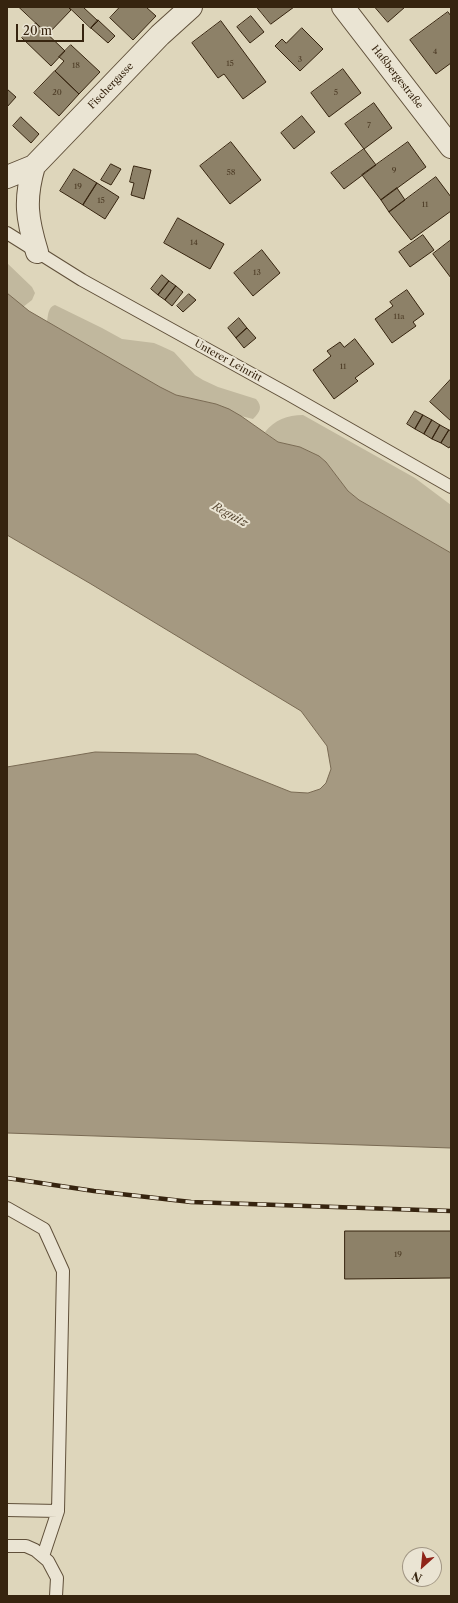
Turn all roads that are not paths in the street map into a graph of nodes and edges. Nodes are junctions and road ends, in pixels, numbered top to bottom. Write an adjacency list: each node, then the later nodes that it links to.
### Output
1 (343, 7): 3 (street, Haßbergestraße)
2 (186, 8): 4 (street, Fischergasse)
3 (451, 147)
4 (34, 166): 5 (street, Fischergasse); 7 (street)
5 (7, 178)
6 (7, 233): 7 (lane, Unterer Leinritt)
7 (37, 252): 8 (lane, Unterer Leinritt)
8 (451, 487)
9 (7, 1208): 11 (lane)
10 (7, 1510): 11 (lane)
11 (58, 1511): 13 (lane)
12 (7, 1546): 13 (lane)
13 (43, 1556): 14 (lane)
14 (56, 1596)

